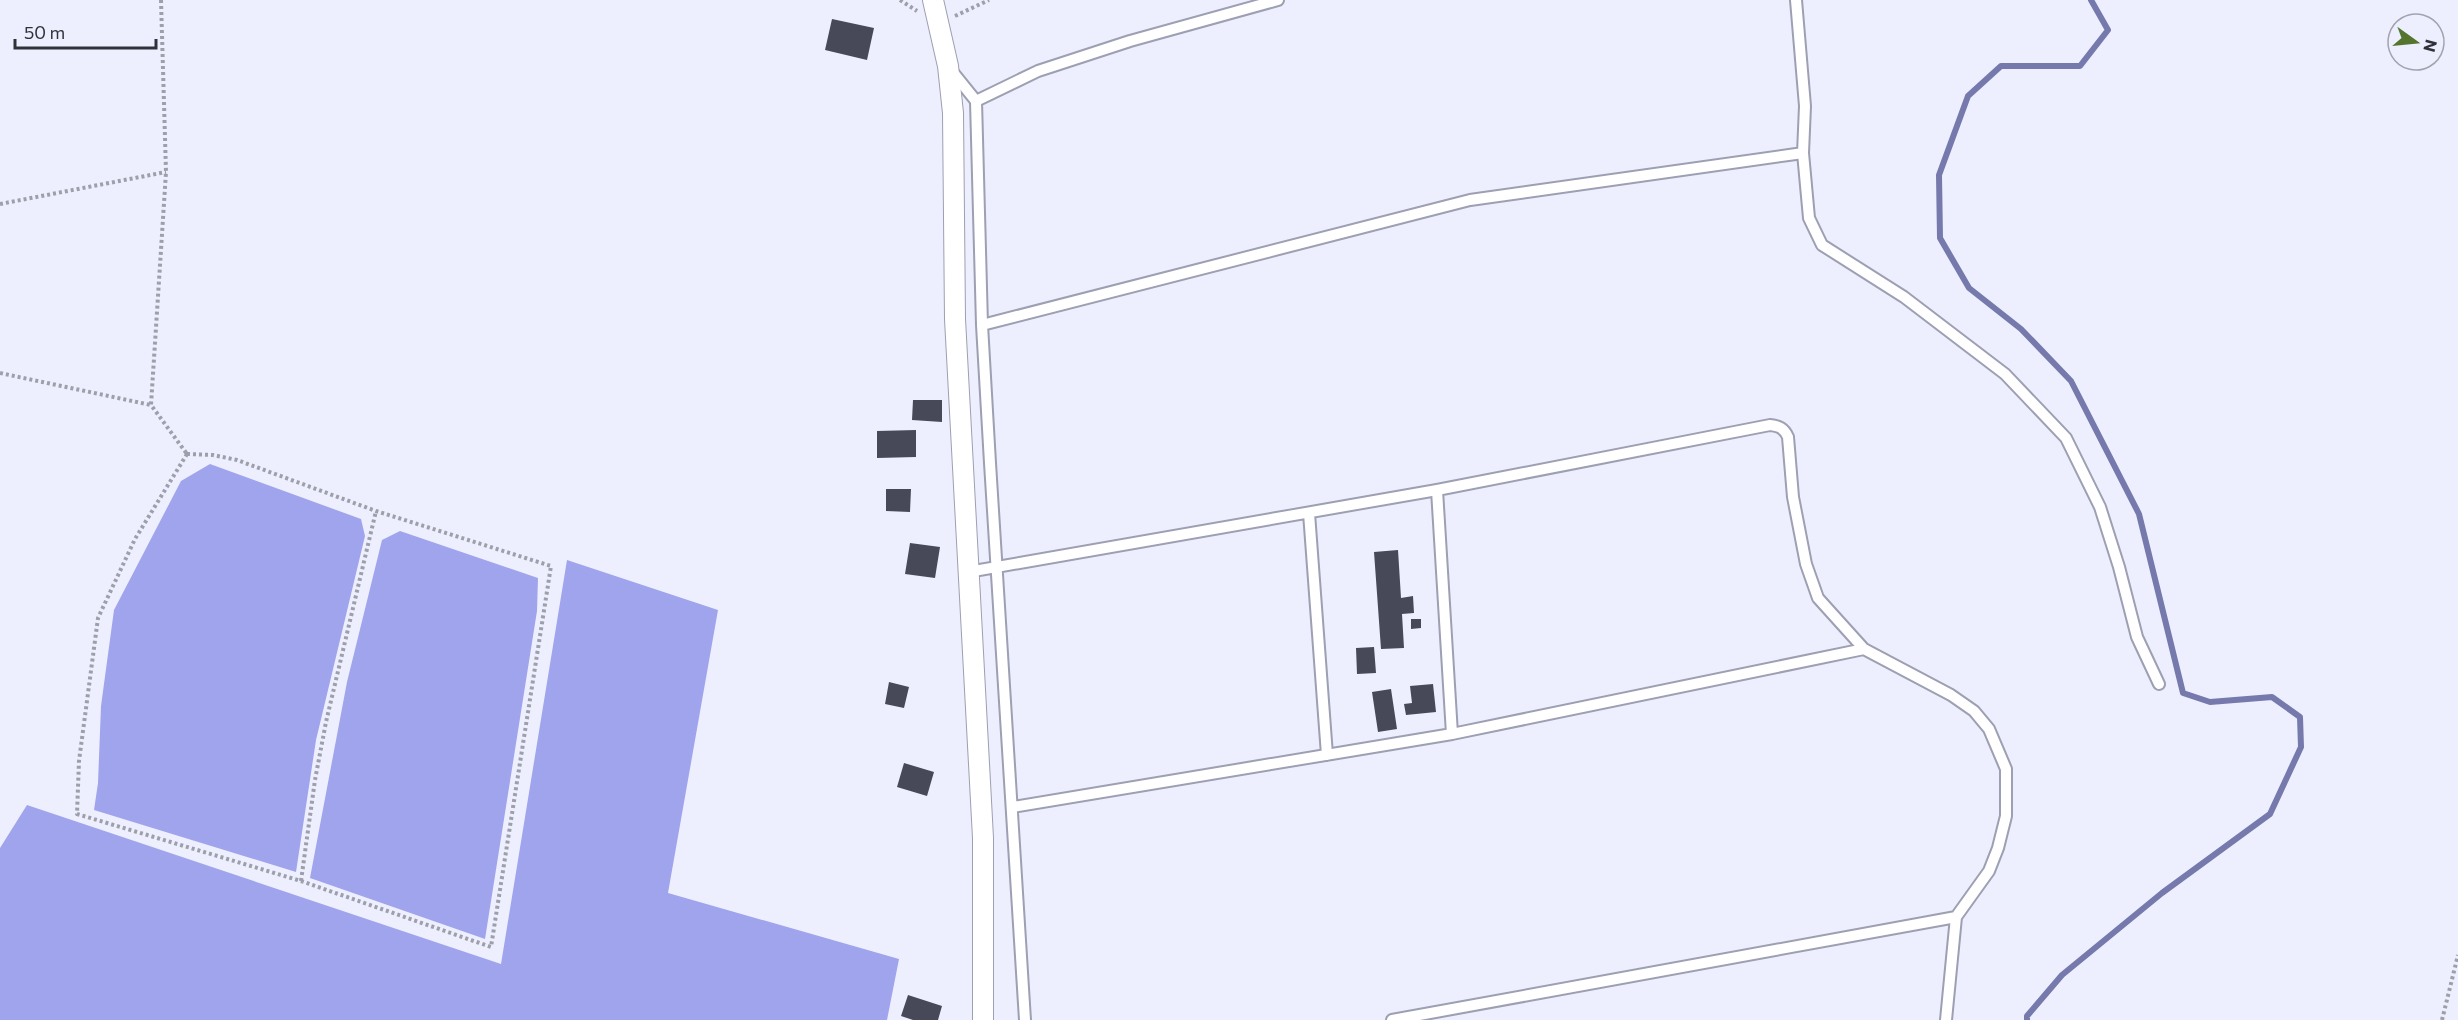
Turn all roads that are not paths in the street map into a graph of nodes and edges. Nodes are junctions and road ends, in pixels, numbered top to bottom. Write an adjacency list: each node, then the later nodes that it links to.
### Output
1 (933, 0): 4 (street)
2 (1278, 0): 5 (lane)
3 (1796, 0): 6 (lane)
4 (948, 66): 5 (lane); 11 (street)
5 (976, 101): 7 (lane)
6 (1803, 153): 7 (lane); 13 (lane)
7 (982, 325): 10 (lane)
8 (1437, 490): 9 (lane); 12 (lane); 14 (lane)
9 (1309, 513): 10 (lane); 15 (lane)
10 (996, 567): 11 (lane); 16 (lane)
11 (968, 572): 18 (street)
12 (1864, 649): 14 (lane); 17 (lane)
13 (2159, 684)
14 (1452, 734): 15 (lane)
15 (1327, 755): 16 (lane)
16 (1013, 807): 19 (lane)
17 (1956, 917): 20 (lane); 21 (lane)
18 (983, 1020)
19 (1025, 1020)
20 (1392, 1020)
21 (1946, 1020)

